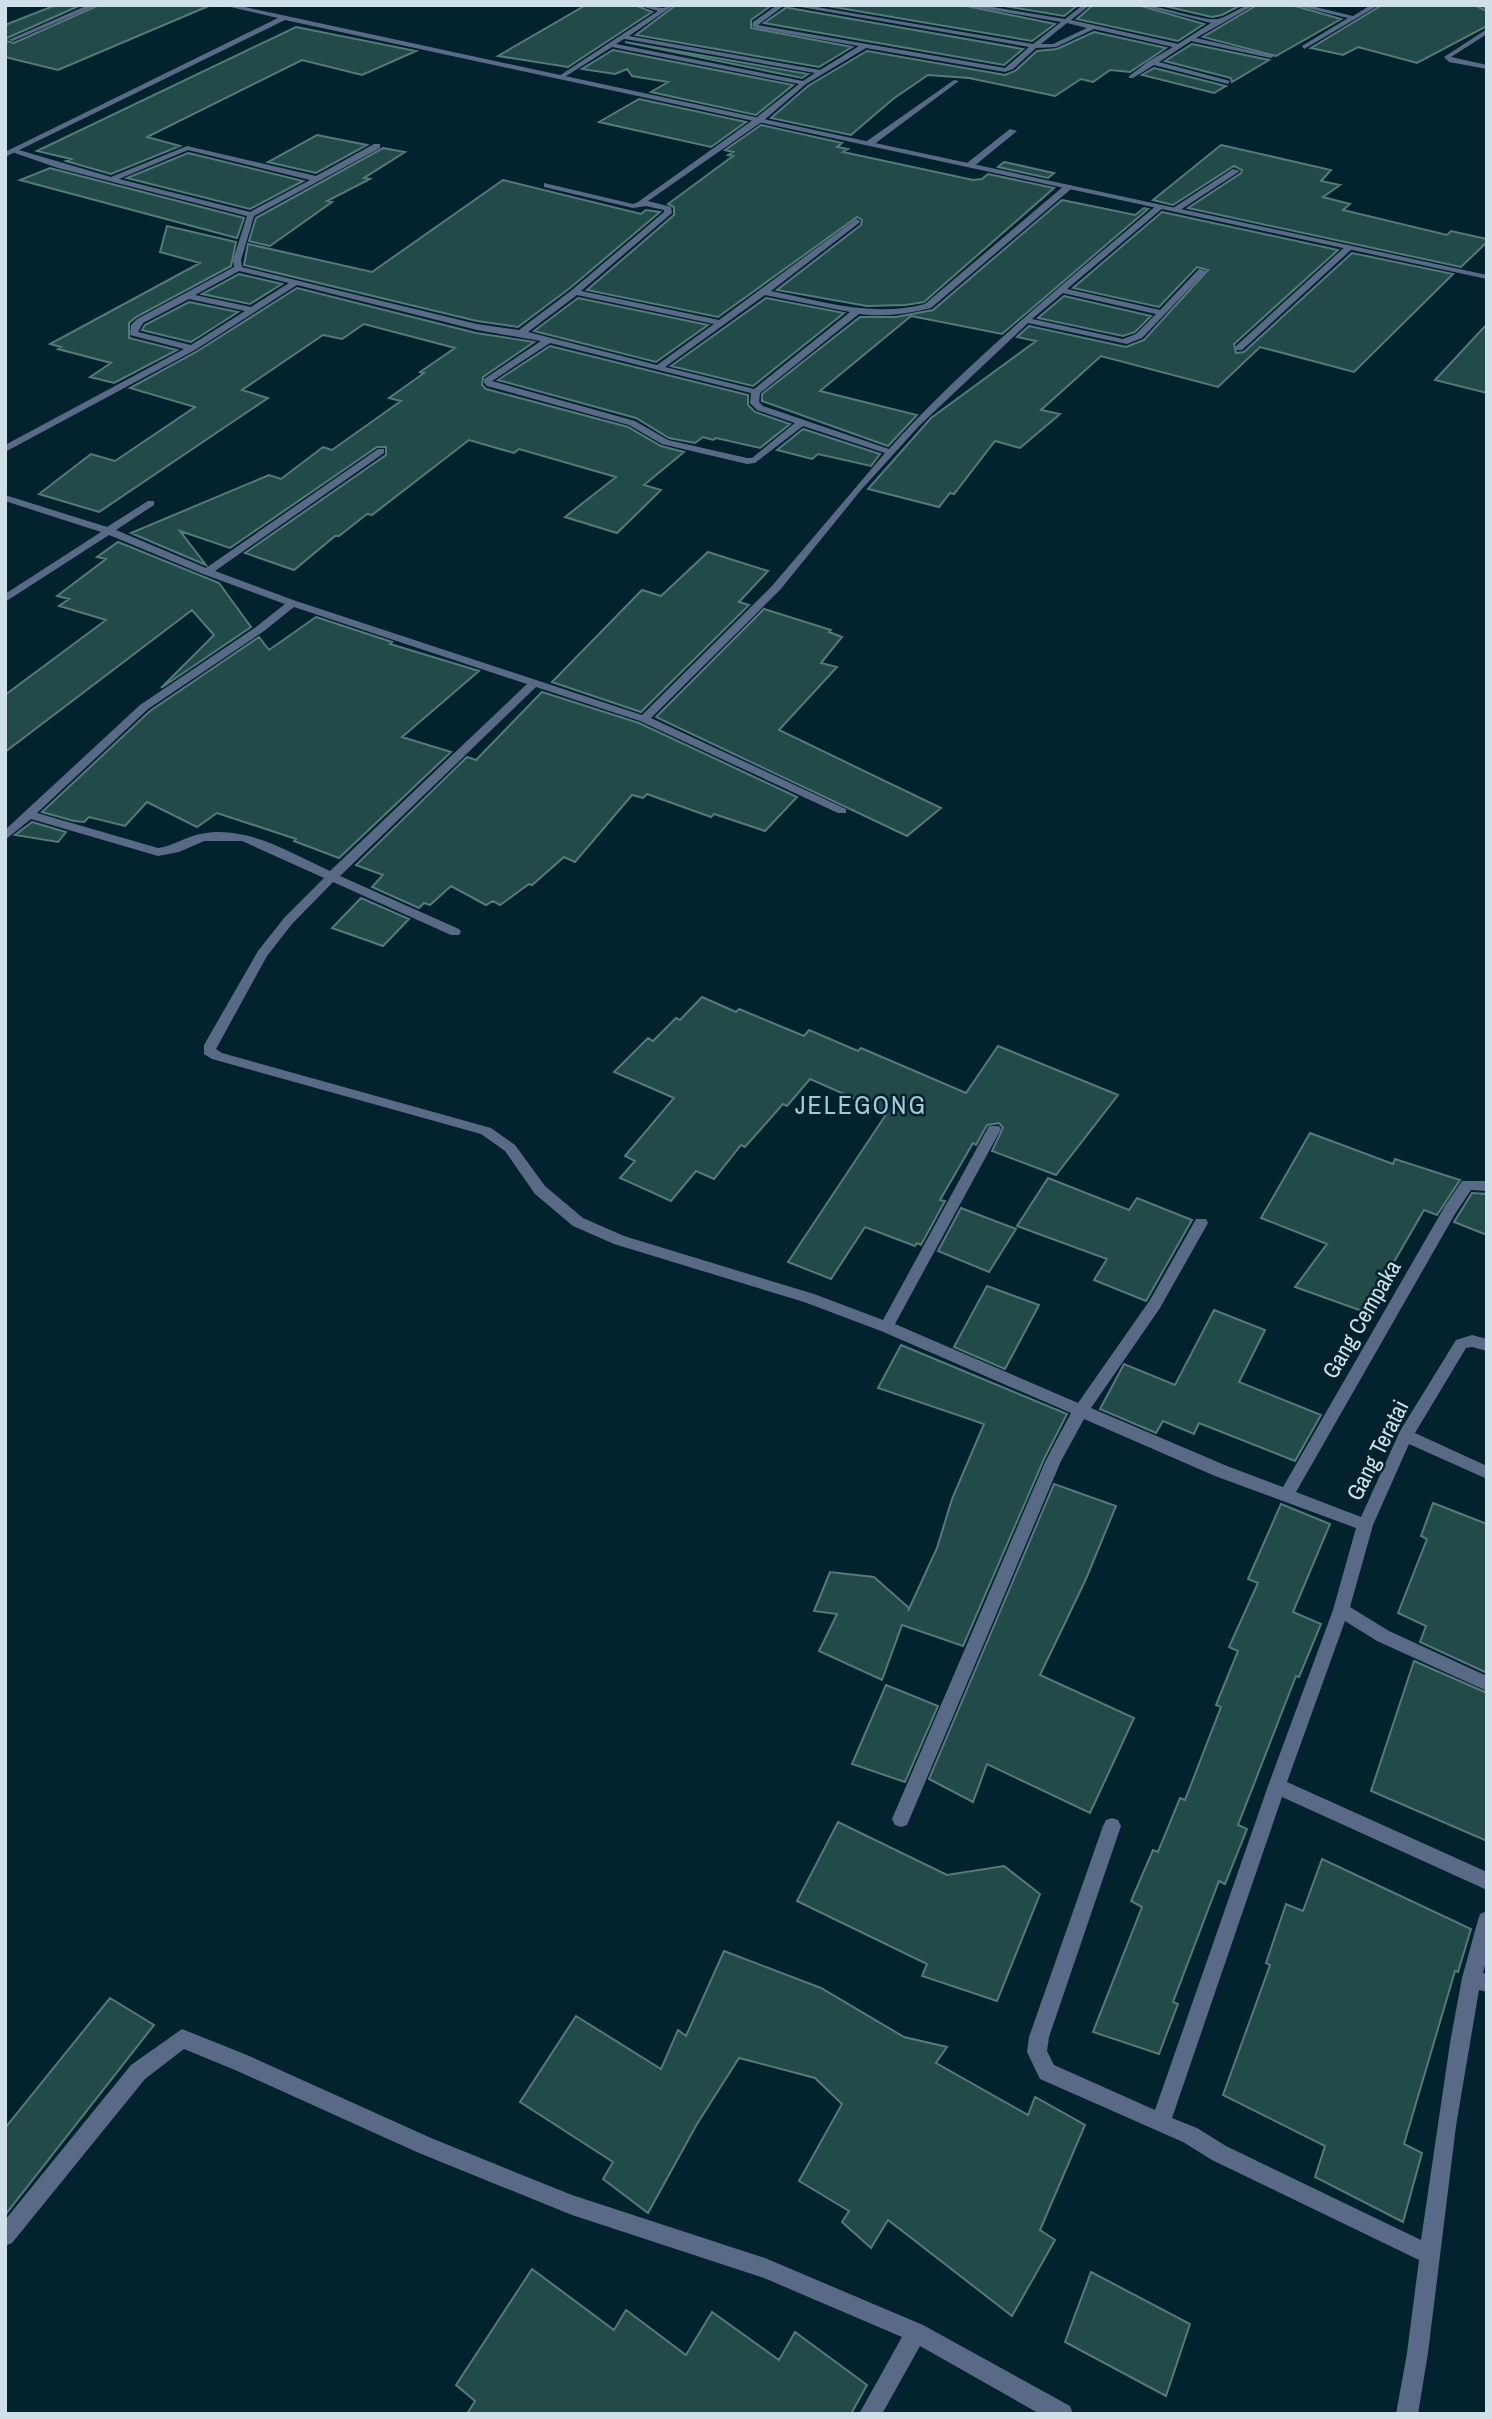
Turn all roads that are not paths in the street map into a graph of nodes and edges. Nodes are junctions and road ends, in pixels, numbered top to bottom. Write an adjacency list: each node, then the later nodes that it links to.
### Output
1 (94, 5): 23 (street)
2 (225, 5): 16 (street)
3 (640, 5): 13 (street)
4 (782, 5): 27 (street)
5 (792, 5): 25 (street)
6 (967, 5): 17 (street)
7 (1087, 5): 17 (street)
8 (1143, 5): 18 (street)
9 (1251, 5): 18 (street)
10 (1297, 5): 15 (street)
11 (1376, 5): 15 (street)
12 (1480, 5): 14 (street)
13 (668, 7): 21 (street)
14 (1487, 7)
15 (1355, 18): 28 (street)
16 (282, 19): 34 (street); 42 (street)
17 (1066, 21): 19 (street); 25 (street)
18 (1217, 22): 22 (street)
19 (1093, 27): 25 (street); 26 (street)
20 (1487, 31): 31 (street)
21 (625, 37): 24 (street); 32 (street)
22 (1190, 39): 26 (street); 29 (street)
23 (11, 40)
24 (613, 45): 34 (street); 37 (street)
25 (1034, 46): 27 (street)
26 (1178, 46): 30 (street)
27 (863, 47): 32 (street)
28 (1304, 47)
29 (1271, 56)
30 (1151, 62): 33 (street); 36 (street)
31 (1487, 67)
32 (820, 72): 37 (street)
33 (1131, 76)
34 (561, 77): 38 (street)
35 (956, 80): 40 (street)
36 (1228, 82)
37 (804, 83): 38 (street)
38 (760, 119): 40 (street); 50 (street)
39 (1013, 131): 44 (street)
40 (870, 143): 44 (street)
41 (377, 146): 47 (street)
42 (15, 150): 43 (street); 46 (street)
43 (5, 155)
44 (970, 165): 49 (street)
45 (1236, 171): 52 (street)
46 (111, 179): 47 (street); 53 (street)
47 (317, 179): 53 (street)
48 (547, 185): 50 (street)
49 (1068, 187): 51 (street); 65 (street)
50 (642, 202): 61 (street)
51 (1160, 207): 52 (street); 60 (street)
52 (1174, 210): 55 (street)
53 (251, 215): 56 (street)
54 (856, 221): 62 (street)
55 (1349, 247): 58 (street); 72 (street)
56 (238, 268): 59 (street); 63 (street)
57 (1202, 271): 66 (street)
58 (1487, 277)
59 (296, 282): 64 (street); 69 (street)
60 (1063, 291): 66 (street); 67 (street)
61 (575, 292): 68 (street); 69 (street)
62 (764, 292): 65 (street); 68 (street)
63 (188, 296): 64 (street); 71 (street)
64 (251, 310): 71 (street)
65 (857, 311): 74 (street)
66 (1163, 313): 67 (street)
67 (1026, 320): 78 (street)
68 (721, 323): 73 (street)
69 (521, 334): 70 (street)
70 (548, 340): 73 (street); 75 (street)
71 (191, 348): 76 (street)
72 (1239, 348)
73 (658, 368): 74 (street)
74 (756, 391): 75 (street)
75 (802, 422): 78 (street)
76 (5, 450)
77 (381, 451): 82 (street)
78 (890, 452): 86 (street)
79 (5, 498): 81 (street)
80 (151, 503): 81 (street)
81 (108, 531): 82 (street); 83 (street)
82 (207, 572): 84 (street)
83 (5, 599)
84 (292, 603): 85 (street); 88 (street)
85 (533, 684): 86 (street); 90 (street)
86 (644, 719): 87 (street)
87 (842, 811)
88 (32, 815): 89 (street); 90 (street)
89 (5, 837)
90 (332, 875): 91 (street); 95 (street)
91 (455, 932)
92 (994, 1129): 95 (street)
93 (1487, 1186): 100 (street, Gang Cempaka)
94 (1201, 1223): 97 (street)
95 (886, 1327): 97 (street)
96 (1487, 1345): 98 (street, Gang Teratai)
97 (1081, 1410): 100 (street); 105 (street)
98 (1405, 1435): 99 (street); 101 (street, Gang Teratai)
99 (1487, 1473)
100 (1287, 1494): 101 (street)
101 (1365, 1525): 102 (street, Gang Teratai)
102 (1341, 1610): 103 (street); 104 (street, Gang Teratai)
103 (1487, 1684)
104 (1278, 1786): 107 (street); 110 (street, Gang Teratai)
105 (901, 1819)
106 (1112, 1826): 110 (street)
107 (1487, 1881)
108 (1487, 1920): 109 (street)
109 (1479, 1981): 112 (street)
110 (1160, 2123): 112 (street)
111 (5, 2236): 113 (street)
112 (1430, 2255): 116 (street)
113 (916, 2332): 114 (street); 115 (street)
114 (870, 2414)
115 (1062, 2414)
116 (1407, 2414)

